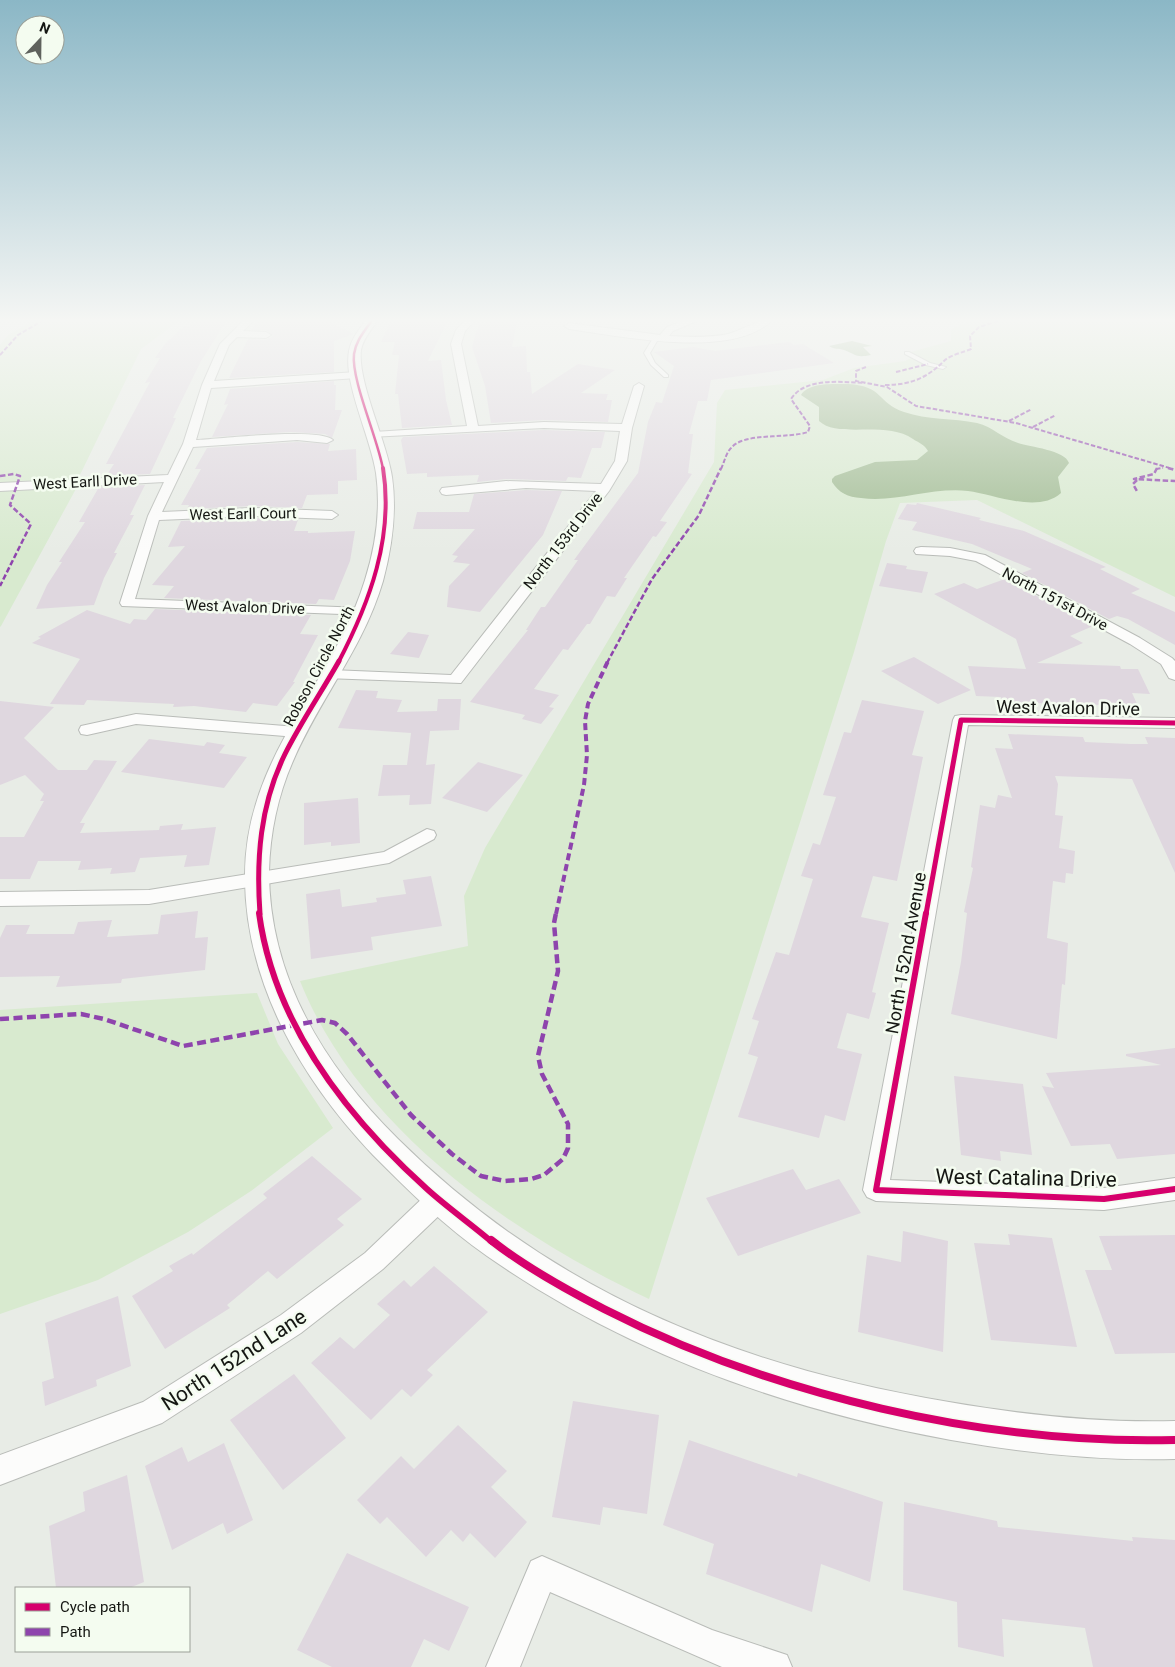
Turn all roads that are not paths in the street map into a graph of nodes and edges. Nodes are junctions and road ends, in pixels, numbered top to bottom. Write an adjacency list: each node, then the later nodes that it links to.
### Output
1 (203, 398): 9 (street)
2 (363, 398): 7 (street, Robson Circle North)
3 (466, 398): 5 (street)
4 (635, 398): 6 (street, North 153rd Drive)
5 (473, 427): 6 (street); 7 (street)
6 (626, 428): 12 (street, North 153rd Drive)
7 (374, 435): 17 (street, Robson Circle North)
8 (327, 440): 9 (street)
9 (189, 444): 10 (street)
10 (171, 478): 11 (street, West Earll Drive); 15 (street)
11 (0, 487)
12 (605, 488): 13 (street); 18 (street, North 153rd Drive)
13 (446, 491)
14 (332, 515): 15 (street, West Earll Court)
15 (154, 516): 17 (street, West Avalon Drive)
16 (921, 551): 19 (street, North 151st Drive)
17 (363, 612): 18 (street, Robson Circle North)
18 (331, 675): 23 (street, Robson Circle North)
19 (1175, 675)
20 (961, 720): 21 (street, West Avalon Drive); 28 (street, North 152nd Avenue)
21 (1175, 723)
22 (87, 730): 23 (street)
23 (298, 732): 25 (street, Robson Circle North)
24 (427, 835): 25 (street)
25 (257, 879): 26 (street); 29 (street, Robson Circle North)
26 (0, 899)
27 (1175, 1189): 28 (street, West Catalina Drive)
28 (876, 1190)
29 (438, 1200): 30 (street, Robson Circle North); 31 (street, North 152nd Lane)
30 (1175, 1440)
31 (0, 1470)
32 (503, 1667): 33 (street)
33 (775, 1667)

